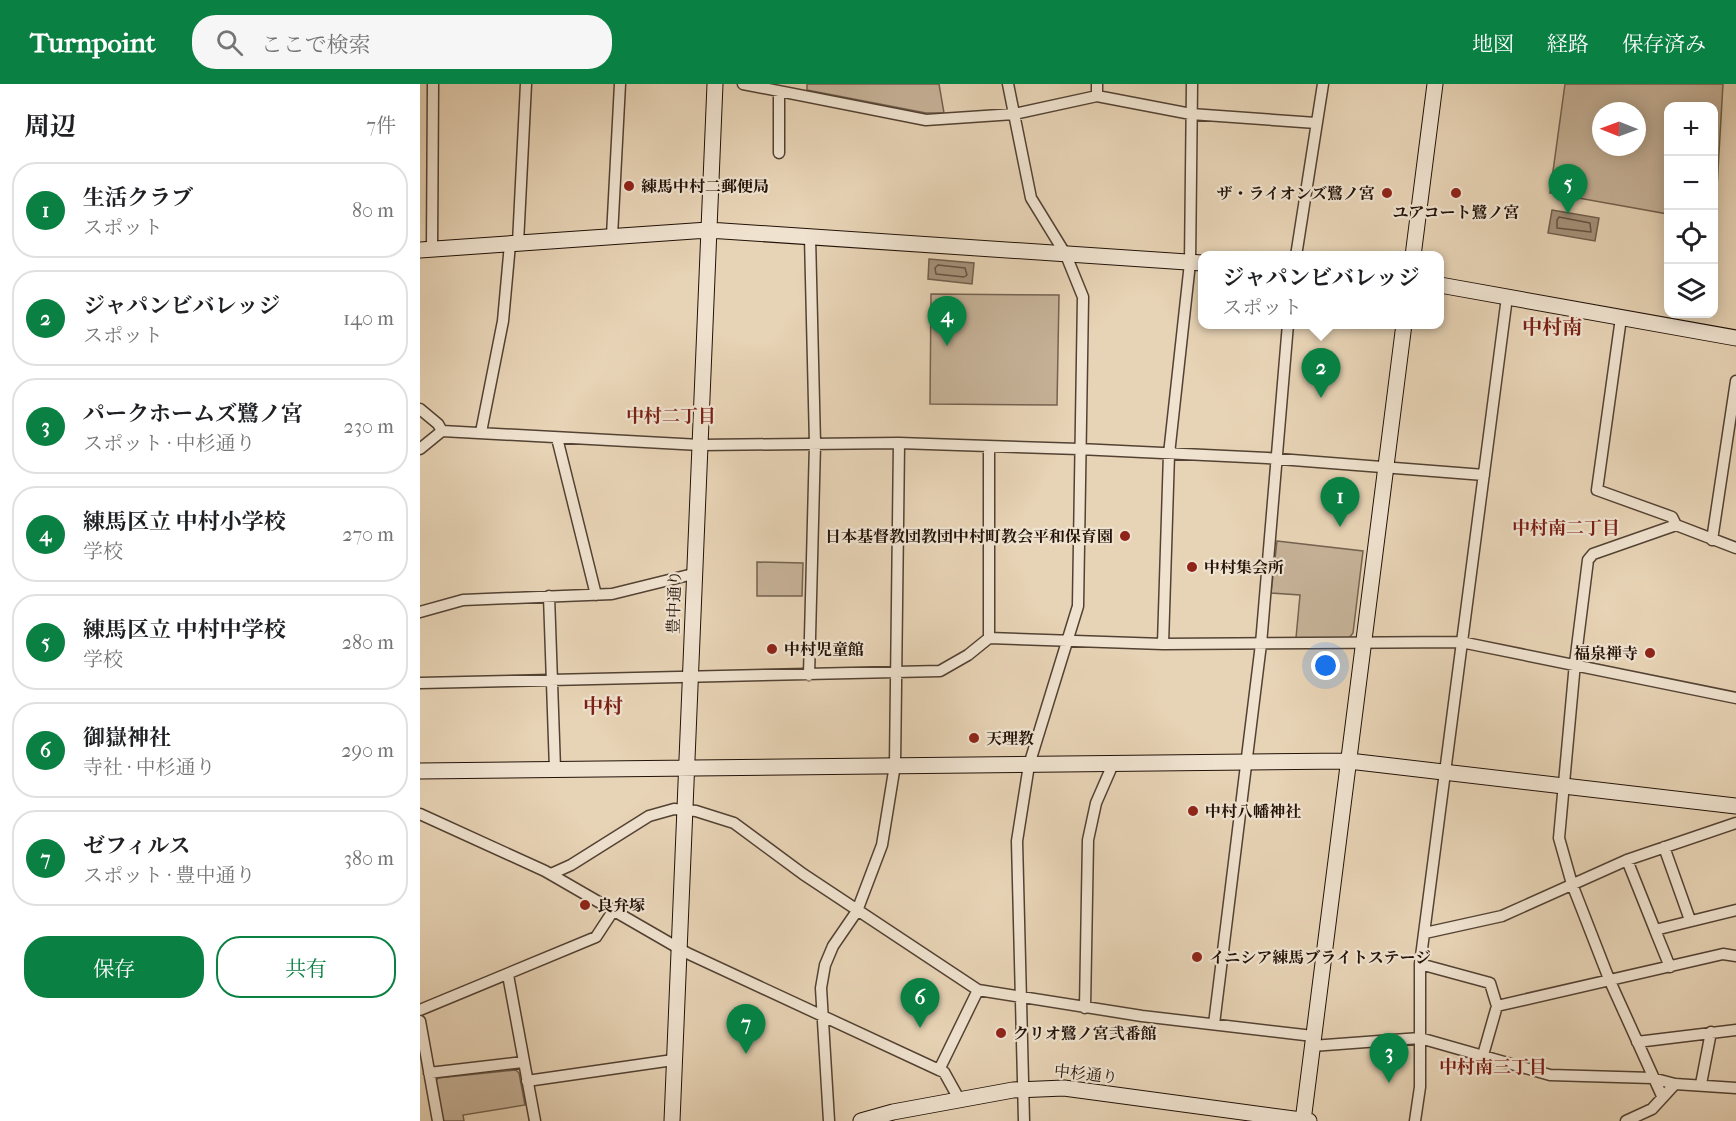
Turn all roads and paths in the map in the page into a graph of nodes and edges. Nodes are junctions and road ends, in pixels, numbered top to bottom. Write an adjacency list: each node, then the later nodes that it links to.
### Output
1 (432, 84): 11 (street); 22 (street)
2 (526, 84): 21 (street)
3 (620, 84): 19 (street)
4 (715, 84): 18 (street, 豊中通り)
5 (743, 84): 12 (street)
6 (1008, 84): 14 (street)
7 (1097, 84): 13 (street)
8 (1192, 84): 15 (street)
9 (1323, 84): 16 (street)
10 (1435, 84): 24 (street)
11 (420, 87)
12 (779, 92): 14 (street); 17 (street)
13 (1098, 96): 14 (street); 15 (street)
14 (1014, 114): 25 (street)
15 (1191, 114): 16 (street); 26 (street)
16 (1316, 123): 23 (street)
17 (779, 153)
18 (708, 230): 19 (street); 20 (street); 40 (street, 豊中通り)
19 (612, 236): 21 (street)
20 (810, 237): 25 (street); 39 (street)
21 (514, 243): 22 (street); 36 (street)
22 (426, 249)
23 (1297, 251)
24 (1414, 251)
25 (1066, 255): 26 (street); 43 (street)
26 (1196, 263): 44 (street)
27 (1444, 286): 28 (street)
28 (1507, 297): 29 (street); 47 (street)
29 (1621, 318): 32 (street); 48 (street)
30 (1288, 329): 45 (street)
31 (1403, 329): 46 (street)
32 (1736, 338)
33 (1736, 381): 49 (street)
34 (420, 409): 35 (street)
35 (442, 431): 36 (street); 42 (street)
36 (481, 432): 37 (street)
37 (556, 438): 40 (street); 52 (street)
38 (899, 443): 39 (street); 41 (street); 62 (street)
39 (814, 444): 40 (street); 63 (street)
40 (700, 445): 51 (street, 豊中通り)
41 (989, 447): 43 (street); 55 (street)
42 (420, 449)
43 (1079, 449): 44 (street); 56 (street)
44 (1169, 454): 45 (street); 59 (street)
45 (1278, 460): 46 (street); 60 (street)
46 (1387, 466): 47 (street); 57 (street)
47 (1484, 475): 58 (street)
48 (1676, 525): 49 (street); 61 (street)
49 (1712, 540): 50 (street)
50 (1736, 548)
51 (693, 574): 52 (street); 64 (street, 豊中通り)
52 (596, 595): 53 (street)
53 (549, 596): 54 (street); 65 (street)
54 (420, 612)
55 (989, 638): 56 (street); 62 (street)
56 (1068, 640): 59 (street); 72 (street)
57 (1364, 642): 58 (street); 60 (street); 68 (street)
58 (1461, 642): 61 (street); 76 (street)
59 (1163, 644): 60 (street)
60 (1260, 644): 69 (street)
61 (1575, 663): 67 (street); 77 (street)
62 (896, 672): 63 (street); 71 (street)
63 (809, 675): 64 (street)
64 (689, 678): 65 (street); 73 (street, 豊中通り)
65 (551, 681): 66 (street); 74 (street)
66 (420, 682)
67 (1736, 698)
68 (1349, 761): 69 (street); 76 (street); 109 (street)
69 (1248, 763): 70 (street); 105 (street)
70 (1113, 764): 72 (street); 101 (street)
71 (895, 765): 72 (street); 73 (street); 88 (street)
72 (1029, 765): 99 (street)
73 (686, 768): 74 (street); 79 (street, 豊中通り)
74 (555, 770): 75 (street)
75 (420, 771)
76 (1446, 772): 77 (street); 91 (street)
77 (1563, 785): 78 (street); 85 (street)
78 (1736, 806)
79 (685, 808): 84 (street); 88 (street); 92 (street, 豊中通り)
80 (420, 814): 84 (street)
81 (1736, 823): 82 (street)
82 (1664, 847): 83 (street); 89 (street)
83 (1627, 861): 85 (street); 90 (street)
84 (550, 874): 87 (street)
85 (1572, 884): 91 (street); 97 (street)
86 (1736, 910): 89 (street)
87 (613, 911): 92 (street); 96 (street)
88 (857, 911): 98 (street); 103 (street)
89 (1690, 920): 90 (street)
90 (1655, 930): 95 (street)
91 (1425, 933): 94 (street)
92 (678, 948): 103 (street); 112 (street, 豊中通り)
93 (1736, 956): 95 (street)
94 (1420, 964): 100 (street); 108 (street)
95 (1670, 967): 97 (street)
96 (508, 975): 102 (street); 113 (street)
97 (1609, 978): 100 (street); 110 (street)
98 (978, 990): 99 (street); 114 (street)
99 (1021, 999): 101 (street); 121 (street)
100 (1497, 1006): 111 (street)
101 (1085, 1008): 105 (street)
102 (420, 1010)
103 (822, 1015): 114 (street); 128 (street)
104 (420, 1022): 115 (street)
105 (1214, 1024): 109 (street)
106 (1736, 1030): 107 (street)
107 (1711, 1032): 110 (street); 119 (street)
108 (1420, 1038): 109 (street); 111 (street); 132 (street)
109 (1313, 1041): 131 (street)
110 (1637, 1042): 116 (street)
111 (1483, 1055): 116 (street)
112 (673, 1060): 117 (street); 127 (street, 豊中通り)
113 (523, 1062): 115 (street); 117 (street)
114 (939, 1070): 123 (street)
115 (429, 1073): 125 (street)
116 (1652, 1078): 118 (street); 122 (street)
117 (527, 1080): 126 (street)
118 (1676, 1084): 119 (street); 122 (street)
119 (1701, 1084): 120 (street)
120 (1736, 1088)
121 (1024, 1089): 123 (street, 中杉通り); 130 (street); 131 (street, 中杉通り)
122 (1662, 1096): 124 (street)
123 (959, 1099): 129 (street, 中杉通り)
124 (1652, 1109): 133 (street); 134 (street)
125 (438, 1121)
126 (535, 1121)
127 (672, 1121)
128 (829, 1121)
129 (861, 1121)
130 (1024, 1121)
131 (1305, 1121)
132 (1415, 1121)
133 (1626, 1121)
134 (1650, 1121)

